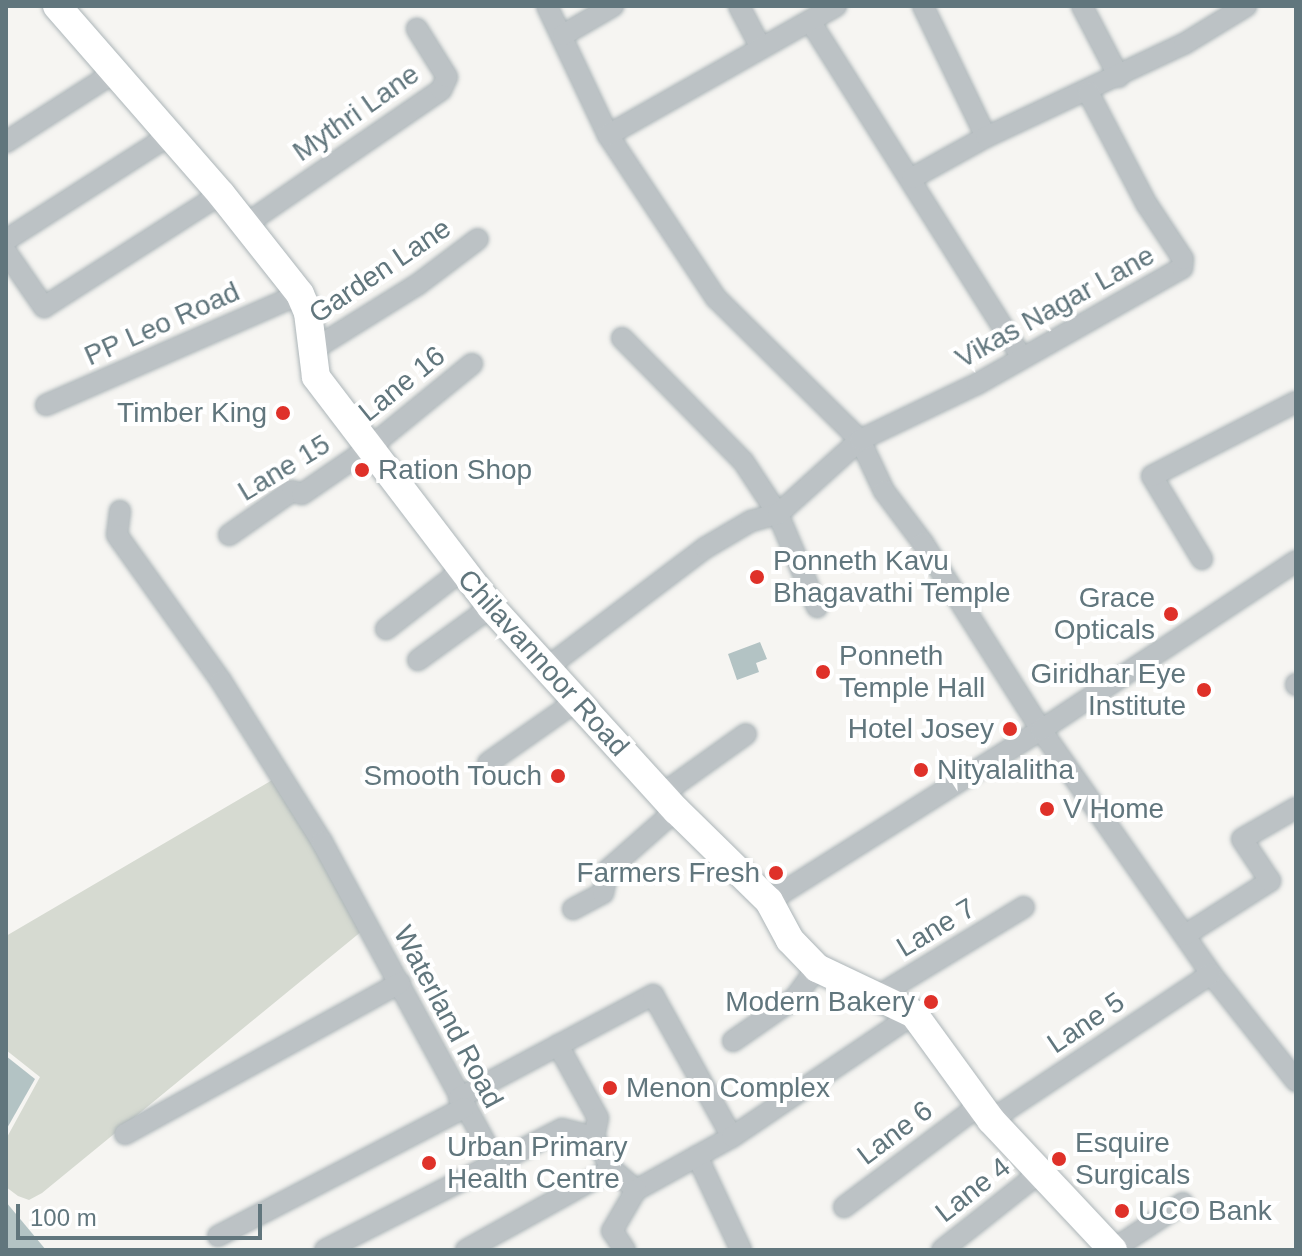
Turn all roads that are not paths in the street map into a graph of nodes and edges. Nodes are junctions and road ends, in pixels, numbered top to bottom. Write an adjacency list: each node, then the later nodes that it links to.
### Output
1 (57, 6): 13 (street, Chilavannoor Road)
2 (547, 6): 11 (street)
3 (613, 6): 11 (street)
4 (739, 6): 12 (street)
5 (836, 6): 9 (street)
6 (923, 6): 18 (street)
7 (1082, 6): 14 (street)
8 (1246, 6): 14 (street)
9 (810, 21): 12 (street); 20 (street)
10 (417, 29): 22 (street, Mythri Lane)
11 (563, 35): 17 (street)
12 (761, 48): 17 (street)
13 (115, 72): 16 (street, Chilavannoor Road); 19 (street)
14 (1119, 77): 15 (street)
15 (1088, 92): 18 (street); 29 (street, Vikas Nagar Lane)
16 (170, 135): 21 (street, Chilavannoor Road); 24 (street)
17 (608, 135): 33 (street)
18 (986, 137): 20 (street)
19 (6, 142)
20 (912, 178): 29 (street)
21 (221, 194): 22 (street, Chilavannoor Road); 25 (street)
22 (246, 224): 26 (street, Chilavannoor Road)
23 (478, 239): 28 (street, Garden Lane)
24 (6, 240)
25 (6, 252)
26 (300, 294): 28 (street, Chilavannoor Road); 32 (street, PP Leo Road)
27 (622, 338): 36 (street)
28 (314, 349): 34 (street, Chilavannoor Road)
29 (1022, 358): 33 (street, Vikas Nagar Lane)
30 (472, 364): 34 (street, Lane 16)
31 (1296, 402): 38 (street)
32 (46, 405)
33 (860, 440): 36 (street, Vikas Nagar Lane); 47 (street)
34 (369, 448): 37 (street, Lane 15); 40 (street, Chilavannoor Road)
35 (120, 511): 58 (street, Waterland Road)
36 (778, 514): 42 (street); 45 (street)
37 (229, 535)
38 (1202, 559)
39 (1296, 561): 47 (street)
40 (461, 571): 41 (street, Chilavannoor Road); 43 (street)
41 (491, 607): 44 (street); 45 (street, Chilavannoor Road)
42 (817, 607)
43 (386, 629)
44 (418, 660)
45 (545, 669): 46 (street, Chilavannoor Road)
46 (575, 702): 49 (street); 50 (street, Chilavannoor Road)
47 (1041, 730): 52 (street); 55 (street)
48 (746, 734): 50 (street)
49 (488, 763)
50 (669, 802): 52 (street, Chilavannoor Road); 54 (street)
51 (1296, 808): 55 (street)
52 (769, 901): 56 (street, Chilavannoor Road)
53 (1024, 907): 59 (street, Lane 7)
54 (573, 909)
55 (1185, 935): 57 (street)
56 (817, 968): 59 (street, Chilavannoor Road); 61 (street)
57 (1211, 974): 63 (street); 65 (street, Lane 5)
58 (400, 983): 64 (street, Waterland Road); 66 (street)
59 (876, 997): 60 (street, Chilavannoor Road)
60 (914, 1014): 65 (street, Chilavannoor Road); 68 (street)
61 (733, 1041)
62 (558, 1045): 64 (street); 67 (street); 68 (street)
63 (1296, 1081)
64 (462, 1103): 70 (street, Waterland Road); 76 (street)
65 (986, 1112): 72 (street, Chilavannoor Road); 75 (street, Lane 6)
66 (125, 1134)
67 (594, 1137): 70 (street); 71 (street)
68 (732, 1137): 69 (street)
69 (697, 1156): 73 (street); 80 (street)
70 (496, 1163): 77 (street)
71 (612, 1169): 73 (street); 78 (street)
72 (1039, 1173): 81 (street, Lane 4); 82 (street, Chilavannoor Road)
73 (636, 1190): 79 (street)
74 (1183, 1203): 82 (street)
75 (844, 1207)
76 (218, 1236)
77 (325, 1250)
78 (466, 1250)
79 (625, 1250)
80 (741, 1250)
81 (942, 1250)
82 (1112, 1250)

